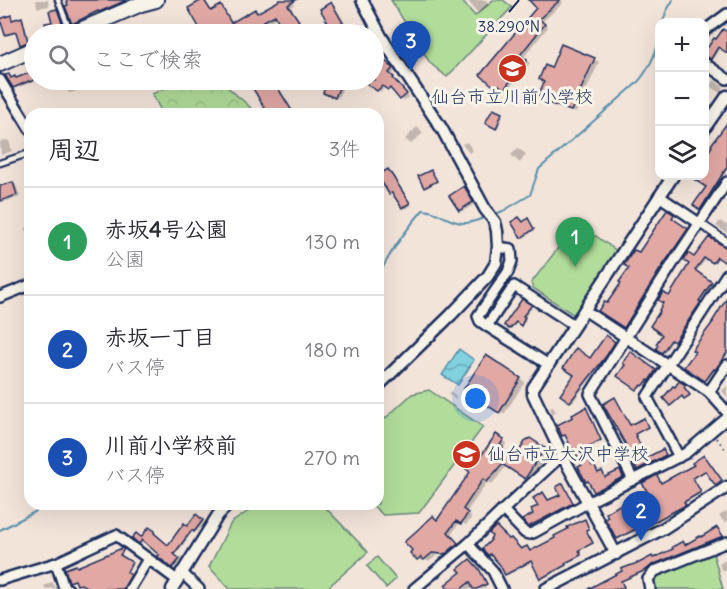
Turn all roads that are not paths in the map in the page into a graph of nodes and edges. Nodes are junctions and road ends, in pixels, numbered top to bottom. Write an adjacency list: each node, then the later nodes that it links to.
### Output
1 (58, 0): 6 (lane)
2 (156, 0): 4 (main road)
3 (362, 0): 8 (street)
4 (131, 4): 7 (main road)
5 (727, 14): 9 (street)
6 (67, 24)
7 (91, 24)
8 (375, 24)
9 (709, 28)
10 (384, 41): 26 (street)
11 (24, 53): 12 (main road)
12 (0, 64)
13 (709, 66): 14 (street)
14 (727, 79)
15 (0, 80): 17 (street)
16 (727, 96): 18 (street)
17 (24, 119)
18 (707, 126)
19 (24, 155): 20 (lane)
20 (0, 163)
21 (670, 180): 23 (street)
22 (727, 182): 24 (street)
23 (659, 196): 24 (street); 30 (street)
24 (699, 223): 25 (street); 33 (street)
25 (727, 242)
26 (498, 247): 32 (street); 37 (street)
27 (727, 274): 35 (street)
28 (24, 287): 29 (street)
29 (0, 297)
30 (584, 310): 31 (street); 33 (street)
31 (574, 325): 32 (street); 34 (street)
32 (487, 326): 34 (street)
33 (626, 337): 35 (street); 43 (street)
34 (549, 365): 41 (street)
35 (667, 365): 38 (street); 42 (street)
36 (727, 365): 38 (street)
37 (384, 380)
38 (709, 392): 39 (street)
39 (727, 412)
40 (727, 418): 42 (street)
41 (562, 455): 45 (street); 47 (street)
42 (678, 457): 43 (street)
43 (633, 480): 45 (street)
44 (727, 487): 50 (street)
45 (587, 503): 47 (street); 50 (street)
46 (223, 510): 54 (street)
47 (503, 510): 49 (street)
48 (727, 542): 62 (street)
49 (468, 544): 59 (street); 60 (street)
50 (615, 554): 55 (street)
51 (148, 560): 52 (street); 54 (street); 57 (street)
52 (56, 563): 53 (street); 56 (street)
53 (0, 580)
54 (177, 581): 58 (street)
55 (563, 585): 61 (street)
56 (68, 589)
57 (130, 589)
58 (199, 589)
59 (414, 589)
60 (502, 589)
61 (546, 589)
62 (650, 589)

